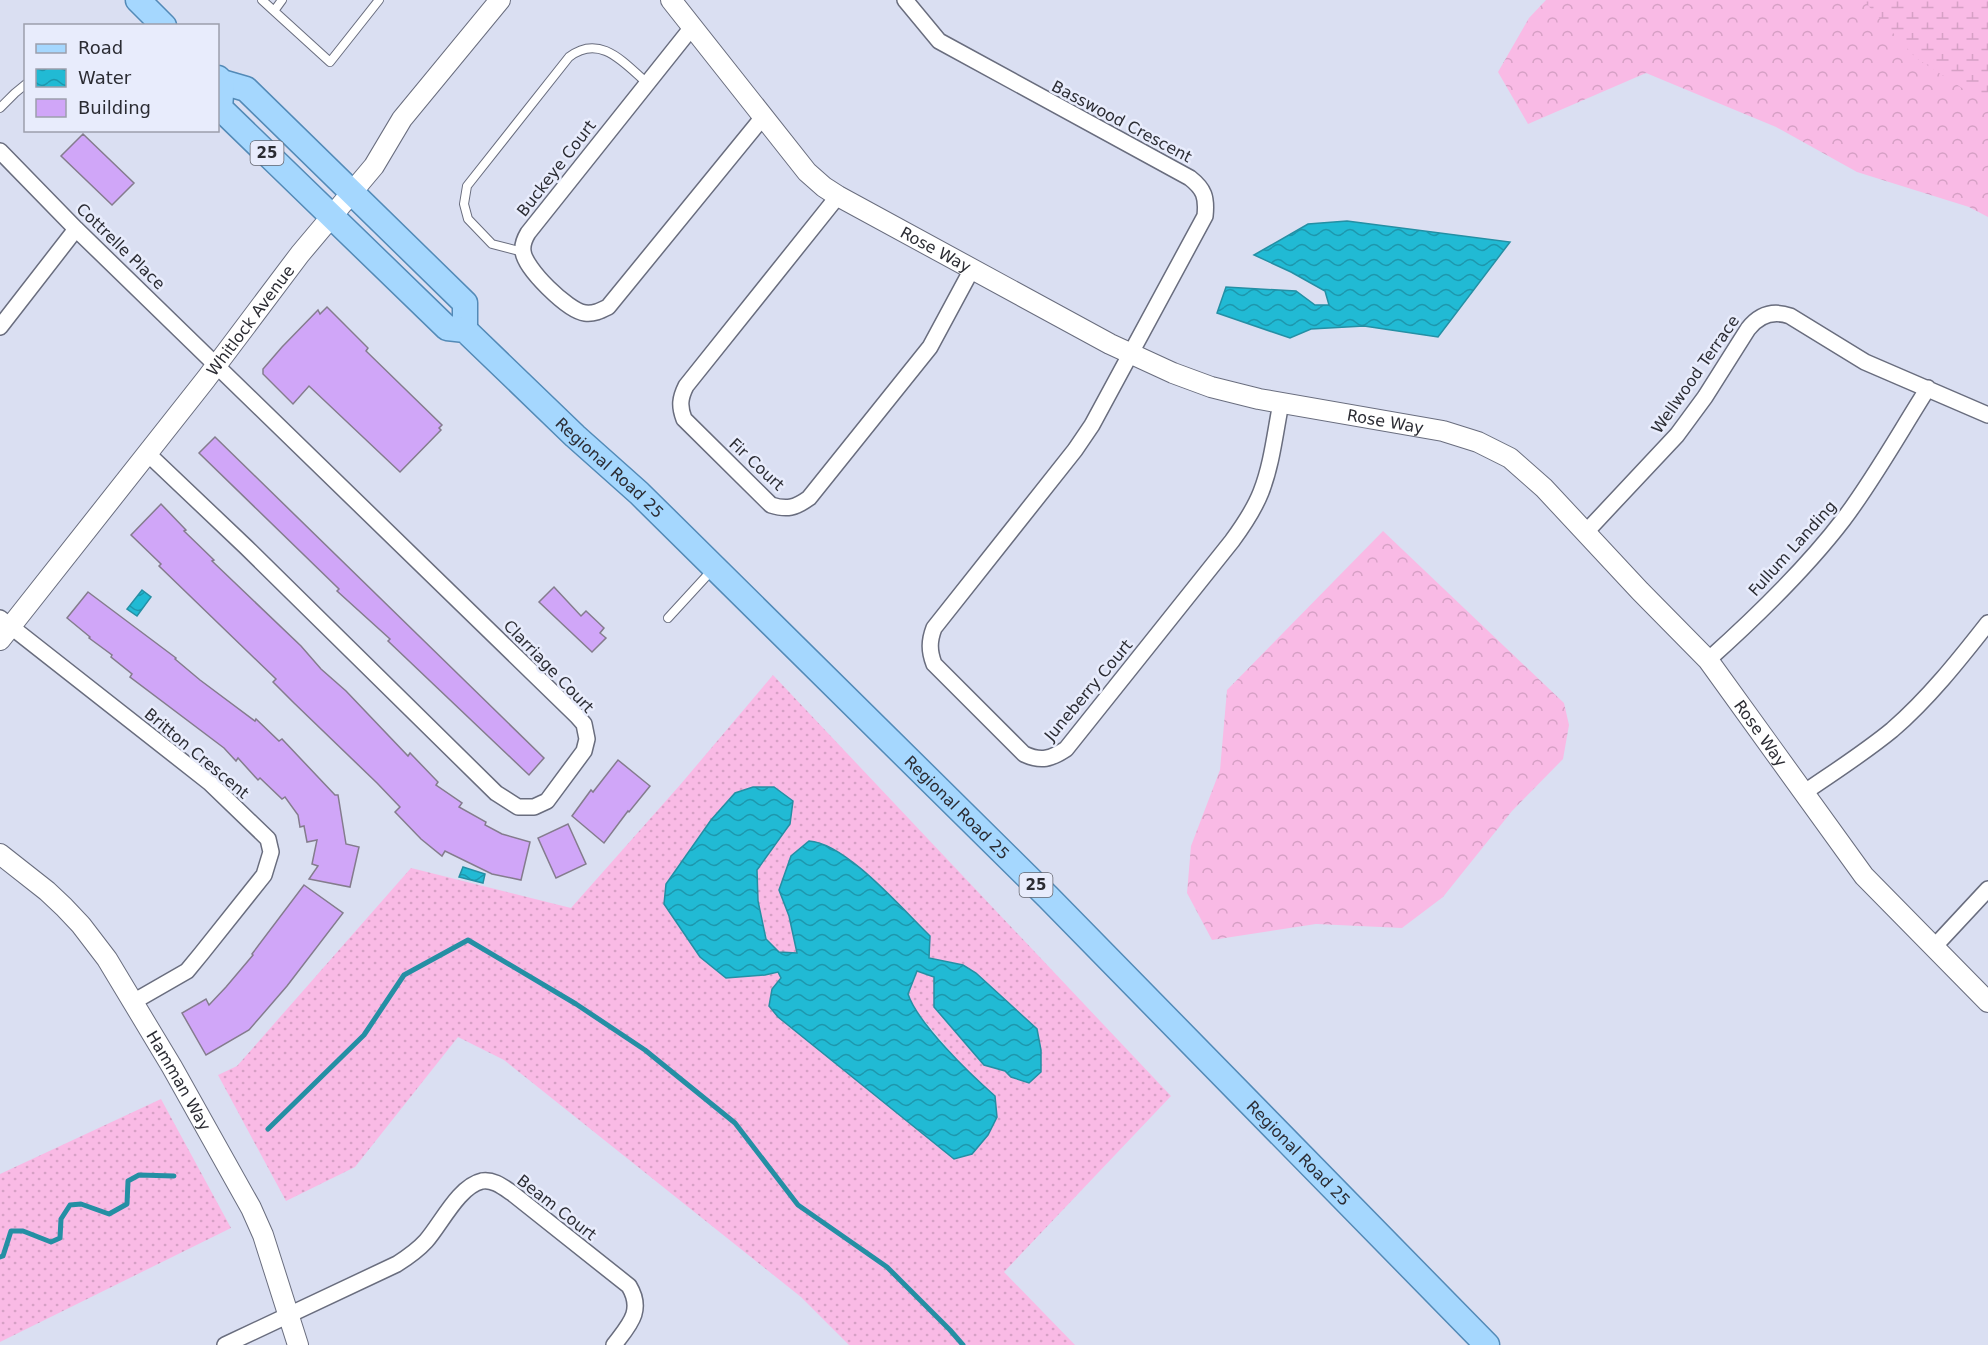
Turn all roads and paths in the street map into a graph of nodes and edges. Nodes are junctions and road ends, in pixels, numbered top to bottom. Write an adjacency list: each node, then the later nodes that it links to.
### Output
1 (138, 0): 9 (main road)
2 (262, 0): 8 (lane)
3 (282, 0): 8 (lane)
4 (379, 0): 8 (lane)
5 (500, 0): 17 (street, Whitlock Avenue)
6 (671, 0): 10 (street, Rose Way)
7 (905, 0): 25 (street, Basswood Crescent)
8 (274, 11)
9 (162, 24)
10 (693, 26): 12 (street, Buckeye Court); 15 (street, Rose Way)
11 (220, 80): 17 (main road, Regional Road 25 / 25); 19 (main road, Regional Road 25 / 25)
12 (647, 83): 21 (street, Buckeye Court); 21 (lane)
13 (24, 86): 14 (lane)
14 (0, 108)
15 (763, 117): 18 (street, Rose Way); 21 (street)
16 (0, 151): 20 (street, Cottrelle Place)
17 (352, 193): 19 (street, Whitlock Avenue); 24 (main road, Regional Road 25 / 25)
18 (838, 196): 22 (street, Rose Way); 22 (street, Fir Court)
19 (332, 216): 24 (main road, Regional Road 25 / 25); 26 (street, Whitlock Avenue)
20 (76, 229): 23 (street); 26 (street, Cottrelle Place)
21 (523, 252)
22 (972, 268): 25 (street, Rose Way)
23 (0, 327)
24 (465, 330): 32 (main road, Regional Road 25 / 25)
25 (1130, 354): 28 (street, Rose Way); 28 (street, Juneberry Court)
26 (217, 365): 30 (street, Whitlock Avenue); 30 (street, Clarriage Court)
27 (1928, 388): 29 (street, Wellwood Terrace); 31 (street, Wellwood Terrace); 36 (street, Fullum Landing)
28 (1281, 404): 31 (street, Rose Way)
29 (1988, 415)
30 (147, 453): 35 (street, Whitlock Avenue)
31 (1586, 532): 36 (street, Rose Way)
32 (714, 568): 33 (lane); 47 (main road, Regional Road 25 / 25)
33 (668, 618)
34 (1988, 623): 37 (street)
35 (4, 628): 41 (street, Britton Crescent)
36 (1708, 660): 37 (street, Rose Way)
37 (1805, 792): 40 (street, Rose Way)
38 (0, 854): 41 (street, Hamman Way)
39 (1988, 889): 40 (street)
40 (1934, 946): 42 (street, Rose Way)
41 (133, 1002): 43 (street, Hamman Way)
42 (1988, 1002)
43 (290, 1315): 44 (street, Beam Court); 45 (street, Hamman Way); 46 (street, Beam Court)
44 (225, 1345)
45 (298, 1345)
46 (614, 1345)
47 (1487, 1345)

